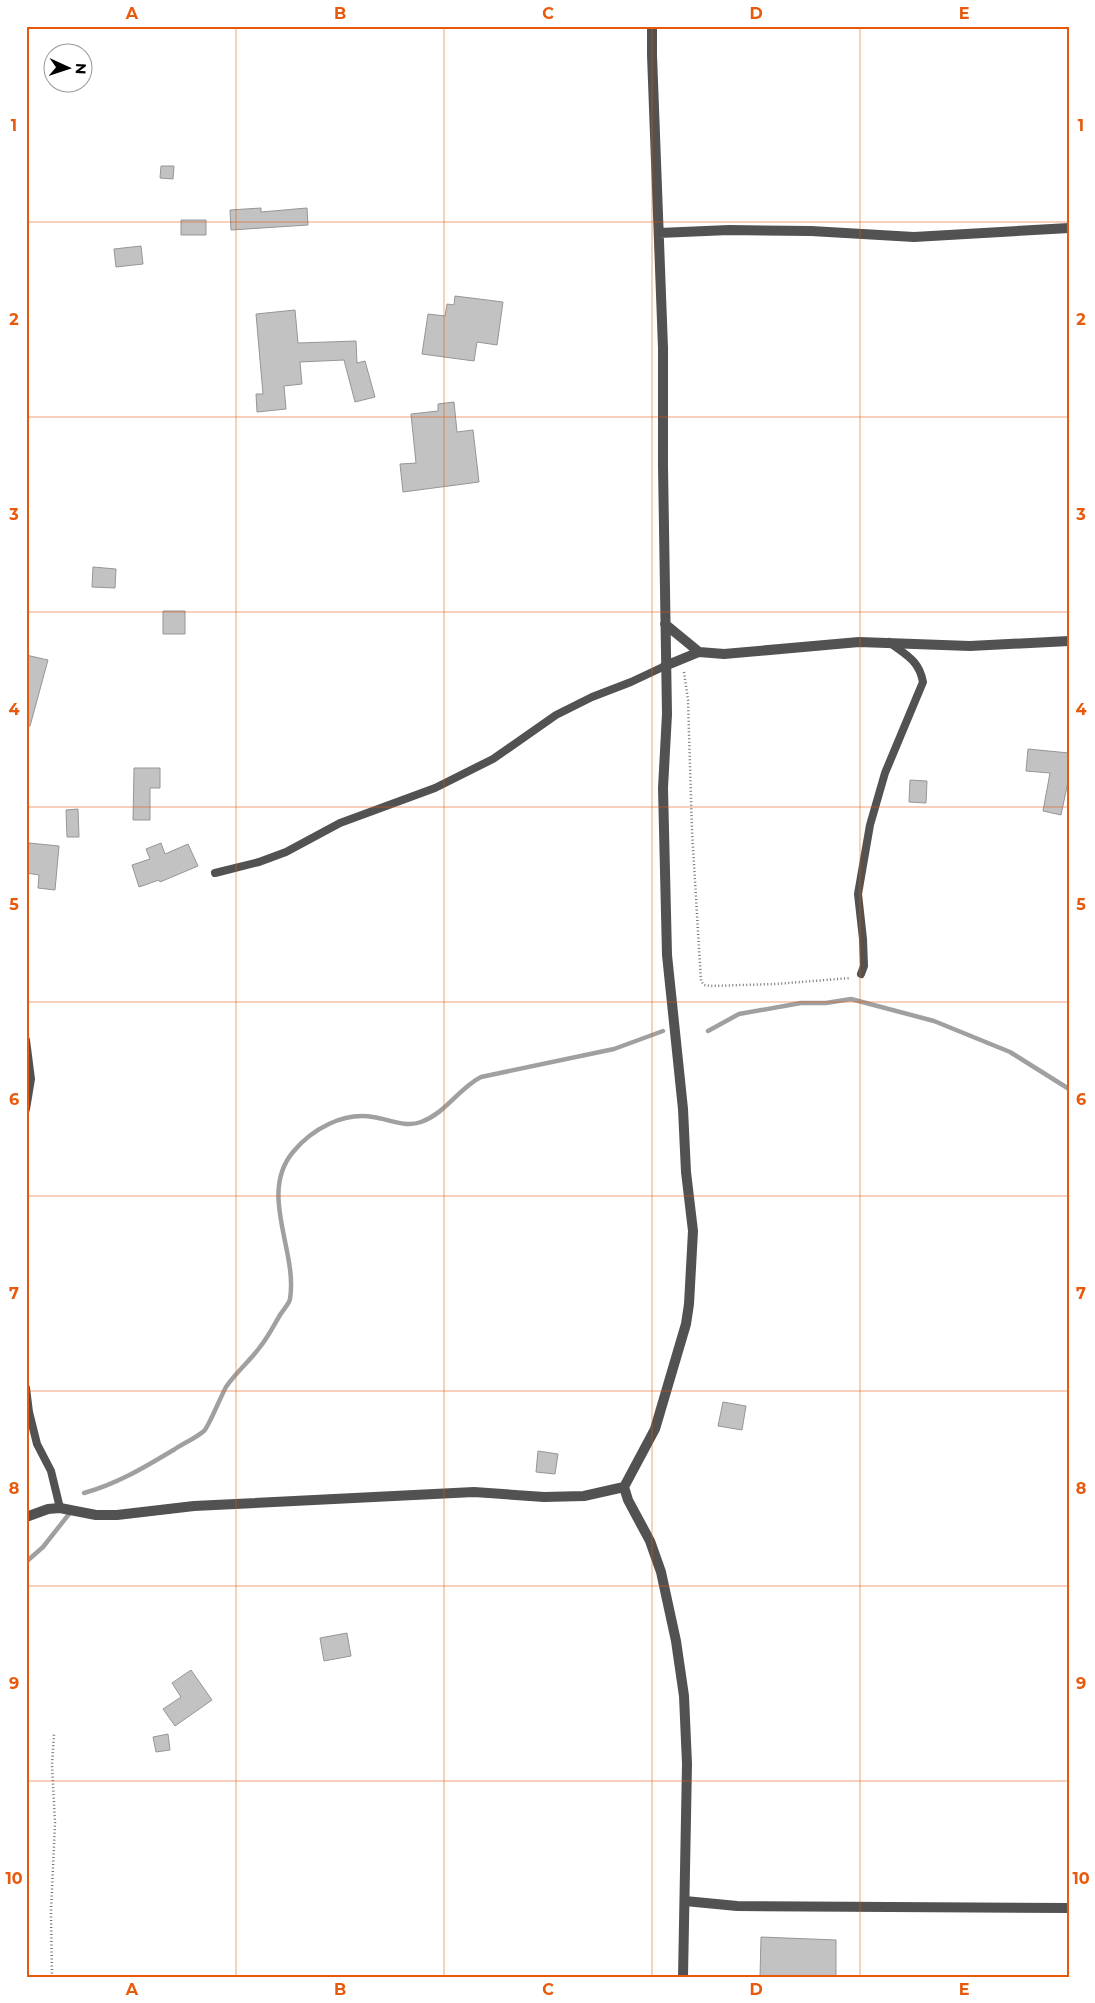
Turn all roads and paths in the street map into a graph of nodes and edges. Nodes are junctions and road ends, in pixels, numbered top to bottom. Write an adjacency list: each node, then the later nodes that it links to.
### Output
1 (652, 26): 3 (street)
2 (1069, 228): 3 (street)
3 (659, 233): 4 (street)
4 (665, 624): 7 (street); 9 (street)
5 (1069, 641): 6 (street)
6 (889, 642): 7 (street); 11 (lane)
7 (699, 652): 8 (street)
8 (683, 660): 9 (street); 11 (path)
9 (665, 666): 10 (lane); 15 (street)
10 (215, 873)
11 (861, 974)
12 (26, 1040): 13 (lane)
13 (26, 1109)
14 (26, 1388): 16 (lane)
15 (624, 1487): 16 (street); 19 (street)
16 (60, 1508): 17 (street)
17 (26, 1517)
18 (54, 1734): 21 (path)
19 (685, 1901): 20 (street); 22 (street)
20 (1069, 1908)
21 (52, 1977)
22 (682, 1977)

